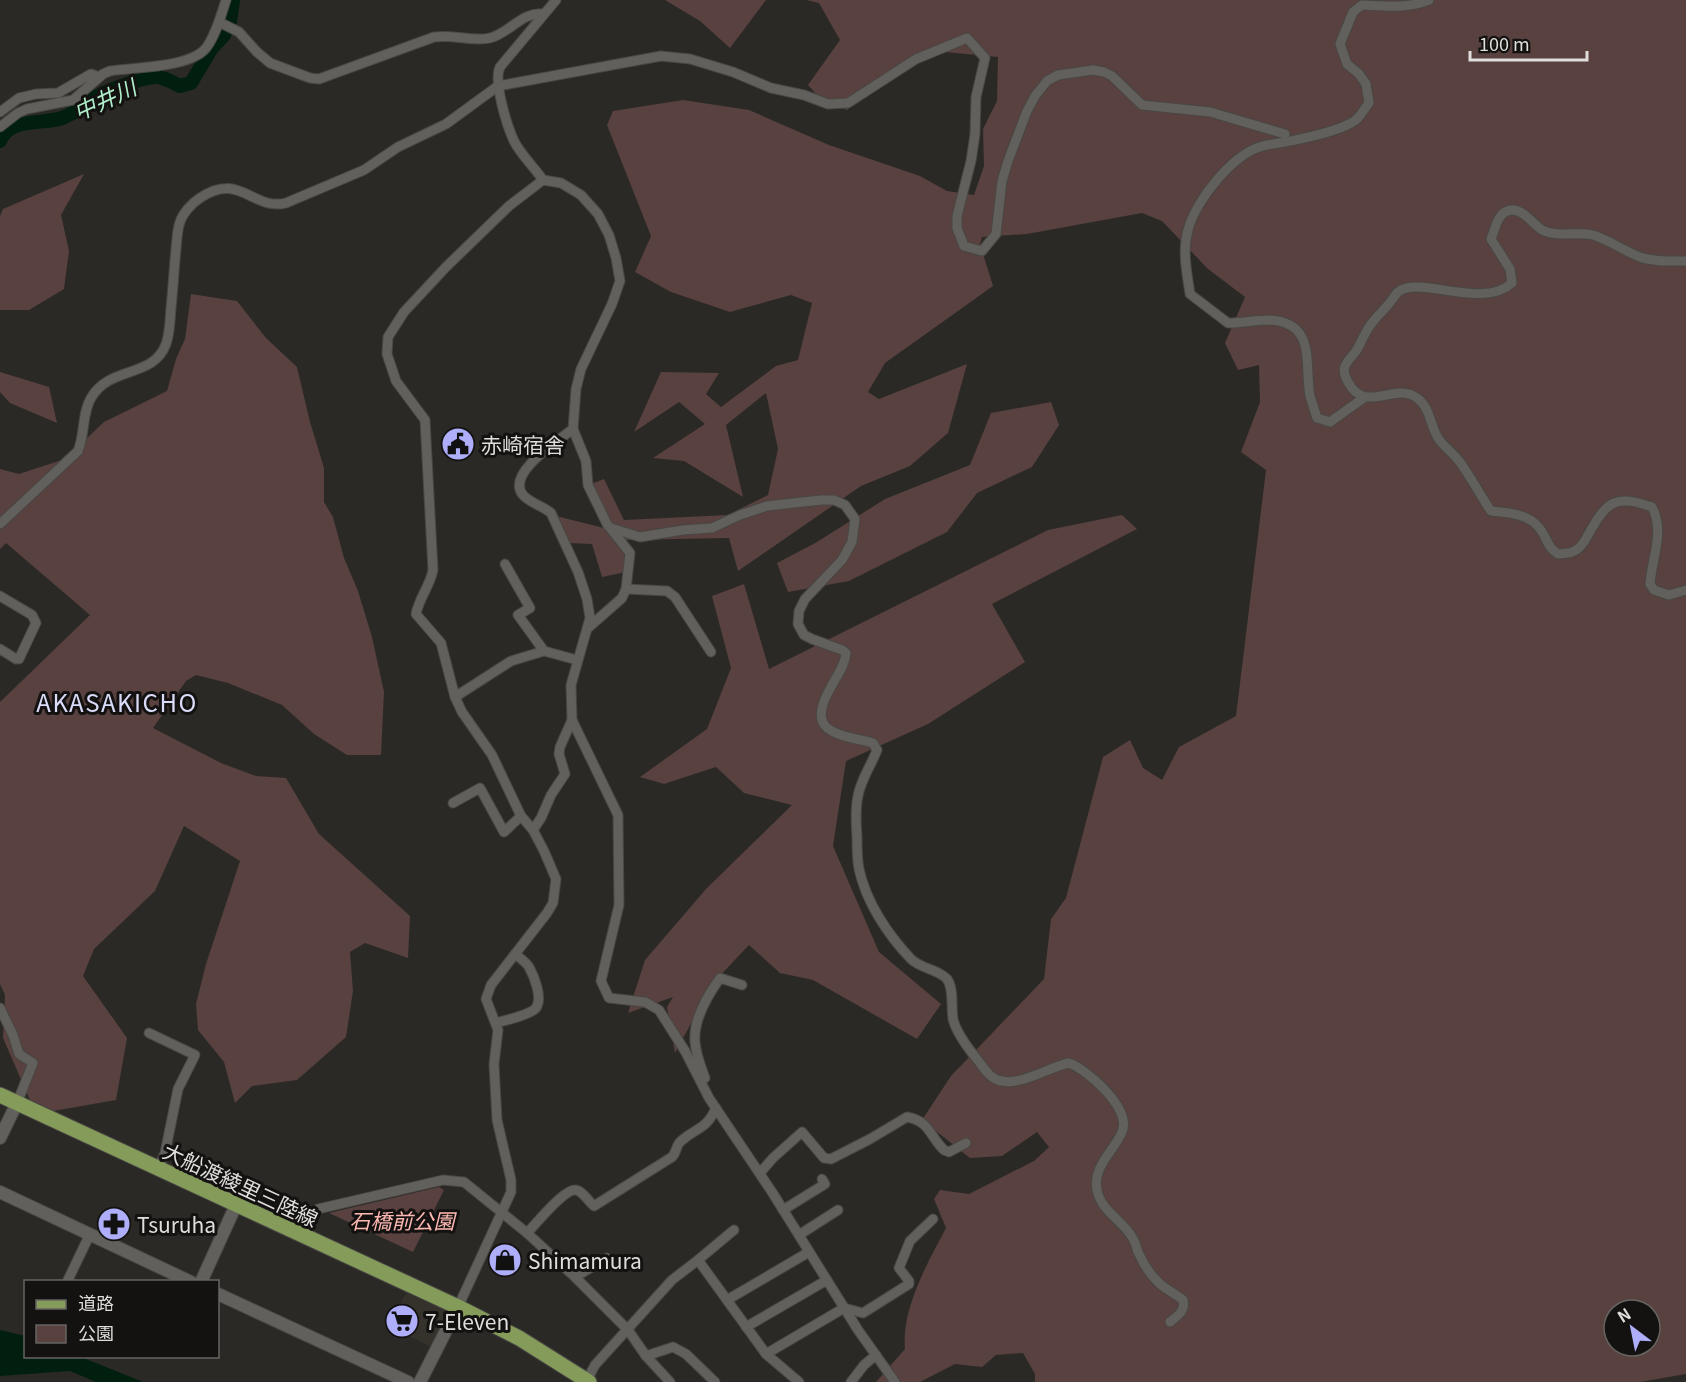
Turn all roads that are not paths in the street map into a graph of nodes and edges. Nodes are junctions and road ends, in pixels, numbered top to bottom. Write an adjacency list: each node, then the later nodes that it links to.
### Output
1 (226, 0): 5 (street)
2 (556, 0): 4 (street)
3 (1429, 0): 13 (street)
4 (544, 14): 5 (street); 7 (street)
5 (224, 24): 6 (street)
6 (99, 77): 8 (street); 9 (street)
7 (498, 86): 10 (street); 11 (street); 15 (street)
8 (0, 112)
9 (0, 127)
10 (1285, 134)
11 (543, 180): 14 (street); 26 (street)
12 (1686, 261): 13 (street)
13 (1365, 397): 19 (street)
14 (573, 429): 16 (street); 21 (street)
15 (0, 524)
16 (611, 528): 18 (street); 68 (street)
17 (505, 564): 23 (street)
18 (626, 589): 21 (street); 24 (street)
19 (1686, 590)
20 (0, 596): 22 (street)
21 (589, 627): 25 (street)
22 (0, 649)
23 (544, 651): 25 (street); 26 (street)
24 (711, 652)
25 (577, 660): 27 (street)
26 (455, 697): 29 (street)
27 (572, 720): 30 (street); 37 (street)
28 (453, 803): 29 (street)
29 (521, 816): 30 (street)
30 (533, 830): 31 (street)
31 (515, 954): 34 (street); 34 (street)
32 (742, 985): 37 (street)
33 (0, 1008): 38 (street)
34 (496, 1023): 49 (street)
35 (149, 1033): 42 (street)
36 (0, 1095): 38 (main road, 大船渡綾里三陸線)
37 (709, 1098): 39 (street)
38 (17, 1103): 40 (street); 42 (main road, 大船渡綾里三陸線)
39 (716, 1108): 43 (street); 53 (street)
40 (0, 1138)
41 (966, 1143): 43 (street)
42 (158, 1169): 46 (main road, 大船渡綾里三陸線)
43 (760, 1173): 47 (street)
44 (822, 1179): 47 (street)
45 (0, 1192): 54 (street)
46 (236, 1205): 51 (main road, 大船渡綾里三陸線); 62 (street)
47 (783, 1210): 55 (street)
48 (838, 1210): 55 (street)
49 (502, 1211): 51 (street); 53 (street); 66 (street)
50 (933, 1219): 67 (street)
51 (288, 1229): 66 (main road, 大船渡綾里三陸線)
52 (734, 1230): 58 (street)
53 (527, 1233): 59 (street)
54 (90, 1234): 60 (street); 61 (street)
55 (799, 1235): 56 (street)
56 (809, 1251): 63 (street); 65 (street)
57 (607, 1258): 59 (street)
58 (698, 1260): 65 (street); 70 (street)
59 (575, 1277): 70 (street)
60 (67, 1280)
61 (189, 1280)
62 (201, 1280)
63 (827, 1280): 67 (street); 69 (street)
64 (219, 1294): 76 (street)
65 (727, 1300): 69 (street)
66 (458, 1307): 75 (main road, 大船渡綾里三陸線); 77 (street)
67 (844, 1308): 71 (street); 72 (street)
68 (1170, 1323)
69 (746, 1327): 71 (street)
70 (628, 1330): 73 (street); 75 (street)
71 (766, 1354): 74 (street)
72 (876, 1355): 80 (street); 81 (street)
73 (646, 1356): 78 (street); 79 (street)
74 (792, 1380)
75 (587, 1381)
76 (408, 1382)
77 (420, 1382)
78 (670, 1382)
79 (715, 1382)
80 (851, 1382)
81 (895, 1382)

